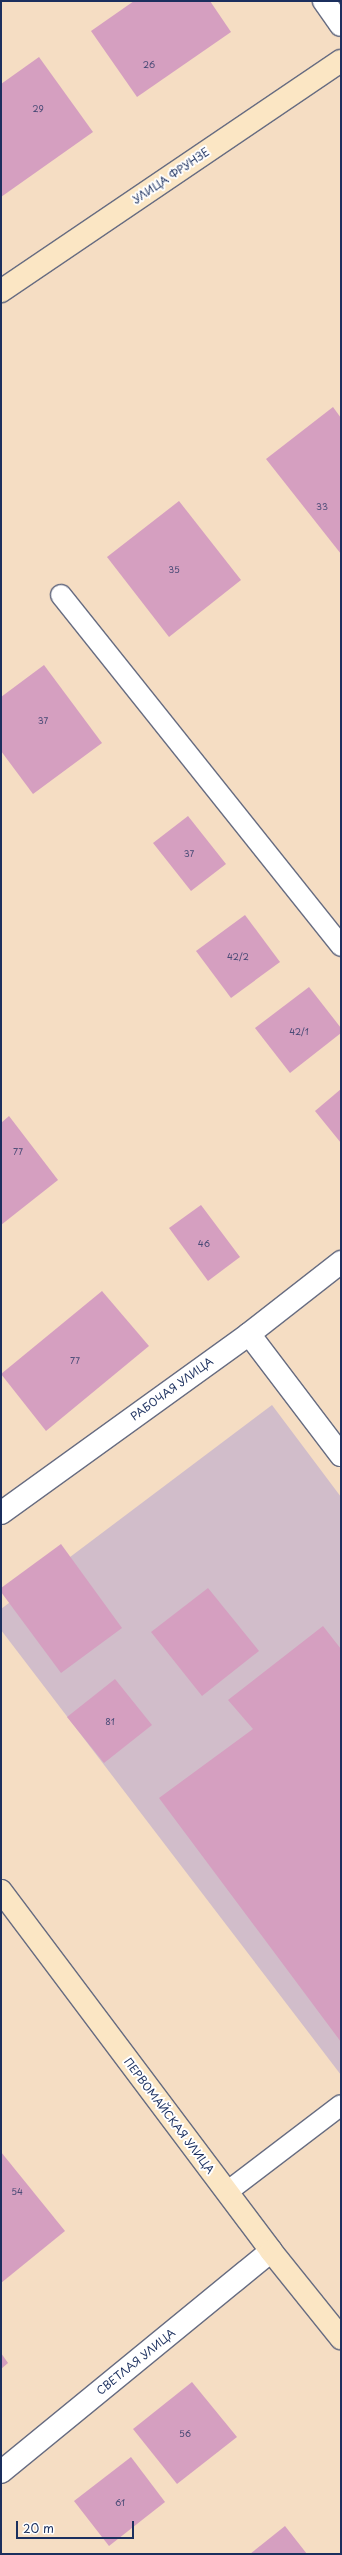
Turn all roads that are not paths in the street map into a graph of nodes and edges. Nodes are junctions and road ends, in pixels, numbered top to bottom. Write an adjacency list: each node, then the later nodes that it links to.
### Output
1 (324, 1): 2 (street)
2 (341, 25)
3 (341, 61): 4 (main road, УЛИЦА ФРУНЗЕ)
4 (1, 291)
5 (61, 595): 6 (lane)
6 (341, 946)
7 (341, 1262): 8 (street, РАБОЧАЯ УЛИЦА)
8 (249, 1334): 9 (street); 10 (street, РАБОЧАЯ УЛИЦА)
9 (341, 1455)
10 (1, 1513)
11 (1, 1891): 13 (main road, ПЕРВОМАЙСКАЯ УЛИЦА)
12 (341, 2105): 13 (lane)
13 (227, 2192): 14 (main road, ПЕРВОМАЙСКАЯ УЛИЦА)
14 (271, 2251): 15 (main road, ПЕРВОМАЙСКАЯ УЛИЦА); 16 (street, СВЕТЛАЯ УЛИЦА)
15 (341, 2338)
16 (1, 2472)

